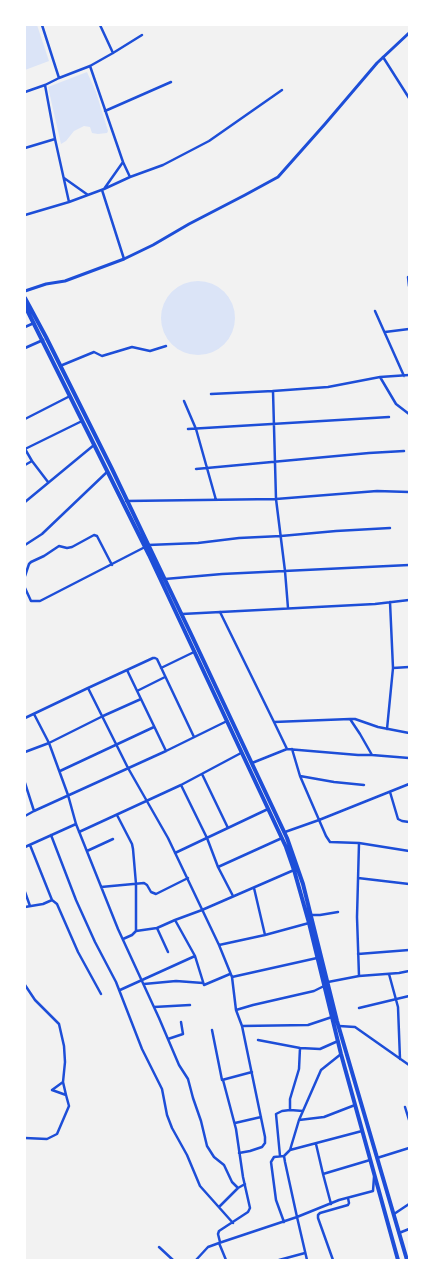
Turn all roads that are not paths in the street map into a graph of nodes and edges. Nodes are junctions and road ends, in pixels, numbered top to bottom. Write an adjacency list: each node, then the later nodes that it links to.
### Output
1 (42, 25): 8 (street)
2 (100, 25): 5 (street)
3 (409, 33): 6 (street)
4 (142, 35): 5 (street)
5 (113, 53): 7 (street)
6 (383, 57): 13 (street); 24 (street)
7 (90, 66): 8 (street); 14 (street)
8 (59, 78): 10 (street)
9 (171, 82): 14 (street)
10 (45, 85): 12 (street); 15 (street)
11 (282, 90): 18 (street)
12 (25, 92)
13 (409, 98)
14 (105, 111): 17 (street)
15 (55, 139): 16 (street); 19 (street)
16 (25, 148)
17 (123, 162): 18 (street); 20 (street)
18 (130, 177): 20 (street)
19 (64, 178): 21 (street); 22 (street)
20 (103, 190): 21 (street); 24 (street)
21 (88, 195): 22 (street)
22 (69, 202): 23 (street)
23 (25, 215)
24 (124, 259): 27 (street)
25 (408, 277): 26 (street)
26 (409, 286)
27 (25, 291)
28 (25, 298): 38 (highway)
29 (25, 306): 31 (highway)
30 (375, 311): 34 (street)
31 (34, 323): 32 (street); 35 (highway)
32 (25, 327)
33 (409, 329): 34 (street)
34 (385, 332): 39 (street)
35 (42, 340): 37 (street); 44 (highway)
36 (166, 346): 38 (street)
37 (25, 348)
38 (60, 366): 66 (highway)
39 (404, 376): 40 (street); 41 (street)
40 (409, 376)
41 (380, 377): 42 (street); 46 (street)
42 (273, 391): 43 (street); 50 (street)
43 (211, 394)
44 (70, 396): 48 (street); 49 (highway)
45 (184, 401): 52 (street)
46 (409, 414)
47 (389, 416): 50 (street)
48 (25, 419)
49 (82, 421): 53 (highway); 54 (street)
50 (274, 424): 52 (street); 57 (street)
51 (188, 429): 52 (street)
52 (196, 429): 59 (street)
53 (94, 445): 61 (highway); 62 (street)
54 (25, 449): 56 (street)
55 (404, 451): 57 (street)
56 (32, 462): 58 (street); 62 (street)
57 (275, 463): 59 (street); 64 (street)
58 (25, 465)
59 (208, 468): 60 (street); 65 (street)
60 (196, 469)
61 (108, 472): 66 (highway); 70 (street)
62 (48, 482): 67 (street)
63 (409, 492): 64 (street)
64 (276, 499): 65 (street); 69 (street)
65 (216, 500): 66 (street)
66 (125, 501): 71 (highway)
67 (25, 502)
68 (390, 528): 69 (street)
69 (281, 536): 71 (street); 74 (street)
70 (25, 545)
71 (146, 546): 72 (street); 76 (highway); 83 (highway)
72 (112, 565): 75 (street); 77 (street)
73 (409, 565): 74 (street)
74 (285, 571): 76 (street); 80 (street)
75 (25, 576)
76 (164, 579): 82 (highway)
77 (25, 588)
78 (409, 600): 79 (street)
79 (390, 602): 80 (street); 86 (street)
80 (288, 608): 81 (street)
81 (220, 612): 82 (street); 97 (street)
82 (182, 614): 95 (highway)
83 (194, 652): 85 (street); 95 (highway)
84 (409, 667): 86 (street)
85 (161, 668): 87 (street); 88 (street)
86 (393, 668): 99 (street)
87 (127, 670): 89 (street); 90 (street)
88 (165, 677): 90 (street); 101 (street)
89 (88, 688): 92 (street); 93 (street)
90 (137, 691): 91 (street)
91 (141, 699): 93 (street); 98 (street)
92 (34, 714): 94 (street); 102 (street)
93 (103, 716): 102 (street); 103 (street)
94 (25, 718)
95 (229, 720): 101 (street); 108 (highway); 111 (highway)
96 (350, 720): 97 (street); 99 (street); 109 (street)
97 (274, 722): 104 (street)
98 (154, 727): 103 (street); 106 (street)
99 (388, 729): 100 (street)
100 (409, 733)
101 (194, 737): 106 (street)
102 (49, 743): 107 (street); 113 (street)
103 (116, 745): 112 (street); 113 (street)
104 (287, 749): 105 (street); 111 (street)
105 (292, 750): 109 (street); 115 (street)
106 (166, 751): 112 (street)
107 (25, 752)
108 (242, 753): 114 (street); 123 (highway)
109 (372, 755): 110 (street)
110 (409, 758)
111 (252, 763): 132 (highway)
112 (128, 768): 121 (street); 122 (street)
113 (60, 771): 121 (street)
114 (202, 774): 118 (street); 130 (street)
115 (300, 776): 119 (street); 127 (street)
116 (409, 784): 120 (street)
117 (25, 785): 124 (street)
118 (181, 785): 122 (street); 135 (street)
119 (364, 785)
120 (390, 792): 127 (street); 128 (street)
121 (68, 796): 124 (street); 129 (street)
122 (147, 802): 125 (street); 142 (street)
123 (268, 809): 130 (street); 136 (highway)
124 (34, 811): 126 (street)
125 (117, 815): 131 (street); 147 (street)
126 (25, 816)
127 (319, 820): 132 (street); 137 (street)
128 (409, 822)
129 (76, 824): 131 (street); 133 (street)
130 (228, 828): 135 (street)
131 (79, 832): 140 (street)
132 (284, 832): 158 (highway)
133 (51, 835): 138 (street); 180 (street)
134 (113, 838): 140 (street)
135 (207, 838): 142 (street); 143 (street)
136 (282, 838): 143 (street); 144 (highway)
137 (359, 843): 141 (street); 146 (street)
138 (30, 845): 139 (street); 153 (street)
139 (25, 847)
140 (87, 851): 149 (street)
141 (409, 851)
142 (176, 853): 145 (street)
143 (218, 867): 152 (street)
144 (294, 870): 150 (street); 160 (highway)
145 (188, 878): 147 (street); 156 (street)
146 (358, 878): 148 (street); 168 (street)
147 (136, 884): 149 (street); 162 (street)
148 (409, 884)
149 (101, 887): 164 (street)
150 (254, 888): 152 (street); 163 (street)
151 (25, 892): 154 (street)
152 (233, 896): 156 (street)
153 (52, 900): 154 (street); 181 (street)
154 (30, 906): 155 (street)
155 (25, 908)
156 (202, 910): 159 (street); 165 (street)
157 (338, 912): 158 (street)
158 (312, 915): 178 (highway)
159 (175, 920): 161 (street); 169 (street)
160 (309, 923): 163 (street); 170 (highway)
161 (157, 928): 162 (street); 167 (street)
162 (136, 931): 164 (street)
163 (265, 935): 165 (street)
164 (123, 939): 175 (street)
165 (219, 945): 173 (street)
166 (409, 950): 168 (street)
167 (168, 952)
168 (358, 954): 174 (street)
169 (195, 956): 175 (street); 176 (street)
170 (317, 958): 173 (street); 178 (highway)
171 (409, 971): 172 (street)
172 (389, 974): 174 (street); 183 (street)
173 (231, 976): 176 (street); 187 (street)
174 (359, 976): 178 (street)
175 (142, 980): 177 (street); 180 (street)
176 (203, 982): 177 (street)
177 (144, 984): 185 (street)
178 (326, 984): 187 (street); 188 (highway); 191 (highway)
179 (25, 985): 202 (street)
180 (120, 990): 229 (street)
181 (101, 994)
182 (409, 996): 183 (street)
183 (396, 999): 186 (street); 198 (street)
184 (190, 1005): 185 (street)
185 (154, 1008): 193 (street)
186 (359, 1008)
187 (236, 1010): 190 (street)
188 (332, 1017): 190 (street); 191 (highway)
189 (181, 1022): 193 (street)
190 (242, 1026): 200 (street)
191 (337, 1027): 195 (highway); 198 (street); 220 (highway)
192 (212, 1030): 201 (street)
193 (168, 1039): 225 (street)
194 (258, 1040): 196 (street)
195 (338, 1041): 196 (street); 197 (highway)
196 (300, 1048): 206 (street)
197 (341, 1054): 204 (highway); 207 (street)
198 (400, 1059): 199 (street)
199 (409, 1065)
200 (252, 1072): 201 (street); 208 (street)
201 (223, 1080): 211 (street)
202 (63, 1082): 203 (street); 203 (street)
203 (66, 1095): 213 (street)
204 (355, 1105): 209 (street); 212 (highway)
205 (405, 1107): 210 (street)
206 (290, 1110): 207 (street); 218 (street)
207 (303, 1111): 209 (street)
208 (261, 1117): 211 (street); 217 (street)
209 (299, 1120): 216 (street)
210 (409, 1120)
211 (234, 1123): 217 (street)
212 (363, 1131): 214 (street); 221 (highway)
213 (25, 1138)
214 (316, 1144): 216 (street); 223 (street)
215 (409, 1148): 220 (street)
216 (290, 1150): 219 (street)
217 (239, 1153): 224 (street)
218 (280, 1156): 219 (street); 232 (street)
219 (284, 1156): 231 (street)
220 (377, 1158): 230 (highway)
221 (370, 1160): 222 (highway); 223 (street)
222 (375, 1173): 226 (street); 245 (highway)
223 (323, 1174): 227 (street)
224 (245, 1184): 225 (street); 233 (street)
225 (238, 1188): 229 (street)
226 (348, 1198): 227 (street); 244 (street)
227 (331, 1204): 231 (street)
228 (409, 1204): 230 (street)
229 (219, 1207): 233 (street)
230 (393, 1214): 235 (highway)
231 (297, 1217): 232 (street); 238 (street)
232 (284, 1222): 236 (street)
233 (233, 1223): 236 (street)
234 (409, 1229): 235 (street)
235 (399, 1233): 246 (highway)
236 (220, 1242): 240 (street); 241 (street)
237 (159, 1247): 239 (street)
238 (305, 1253): 242 (street); 243 (street)
239 (173, 1260)
240 (196, 1260)
241 (226, 1260)
242 (279, 1260)
243 (307, 1260)
244 (333, 1260)
245 (398, 1260)
246 (407, 1260)

